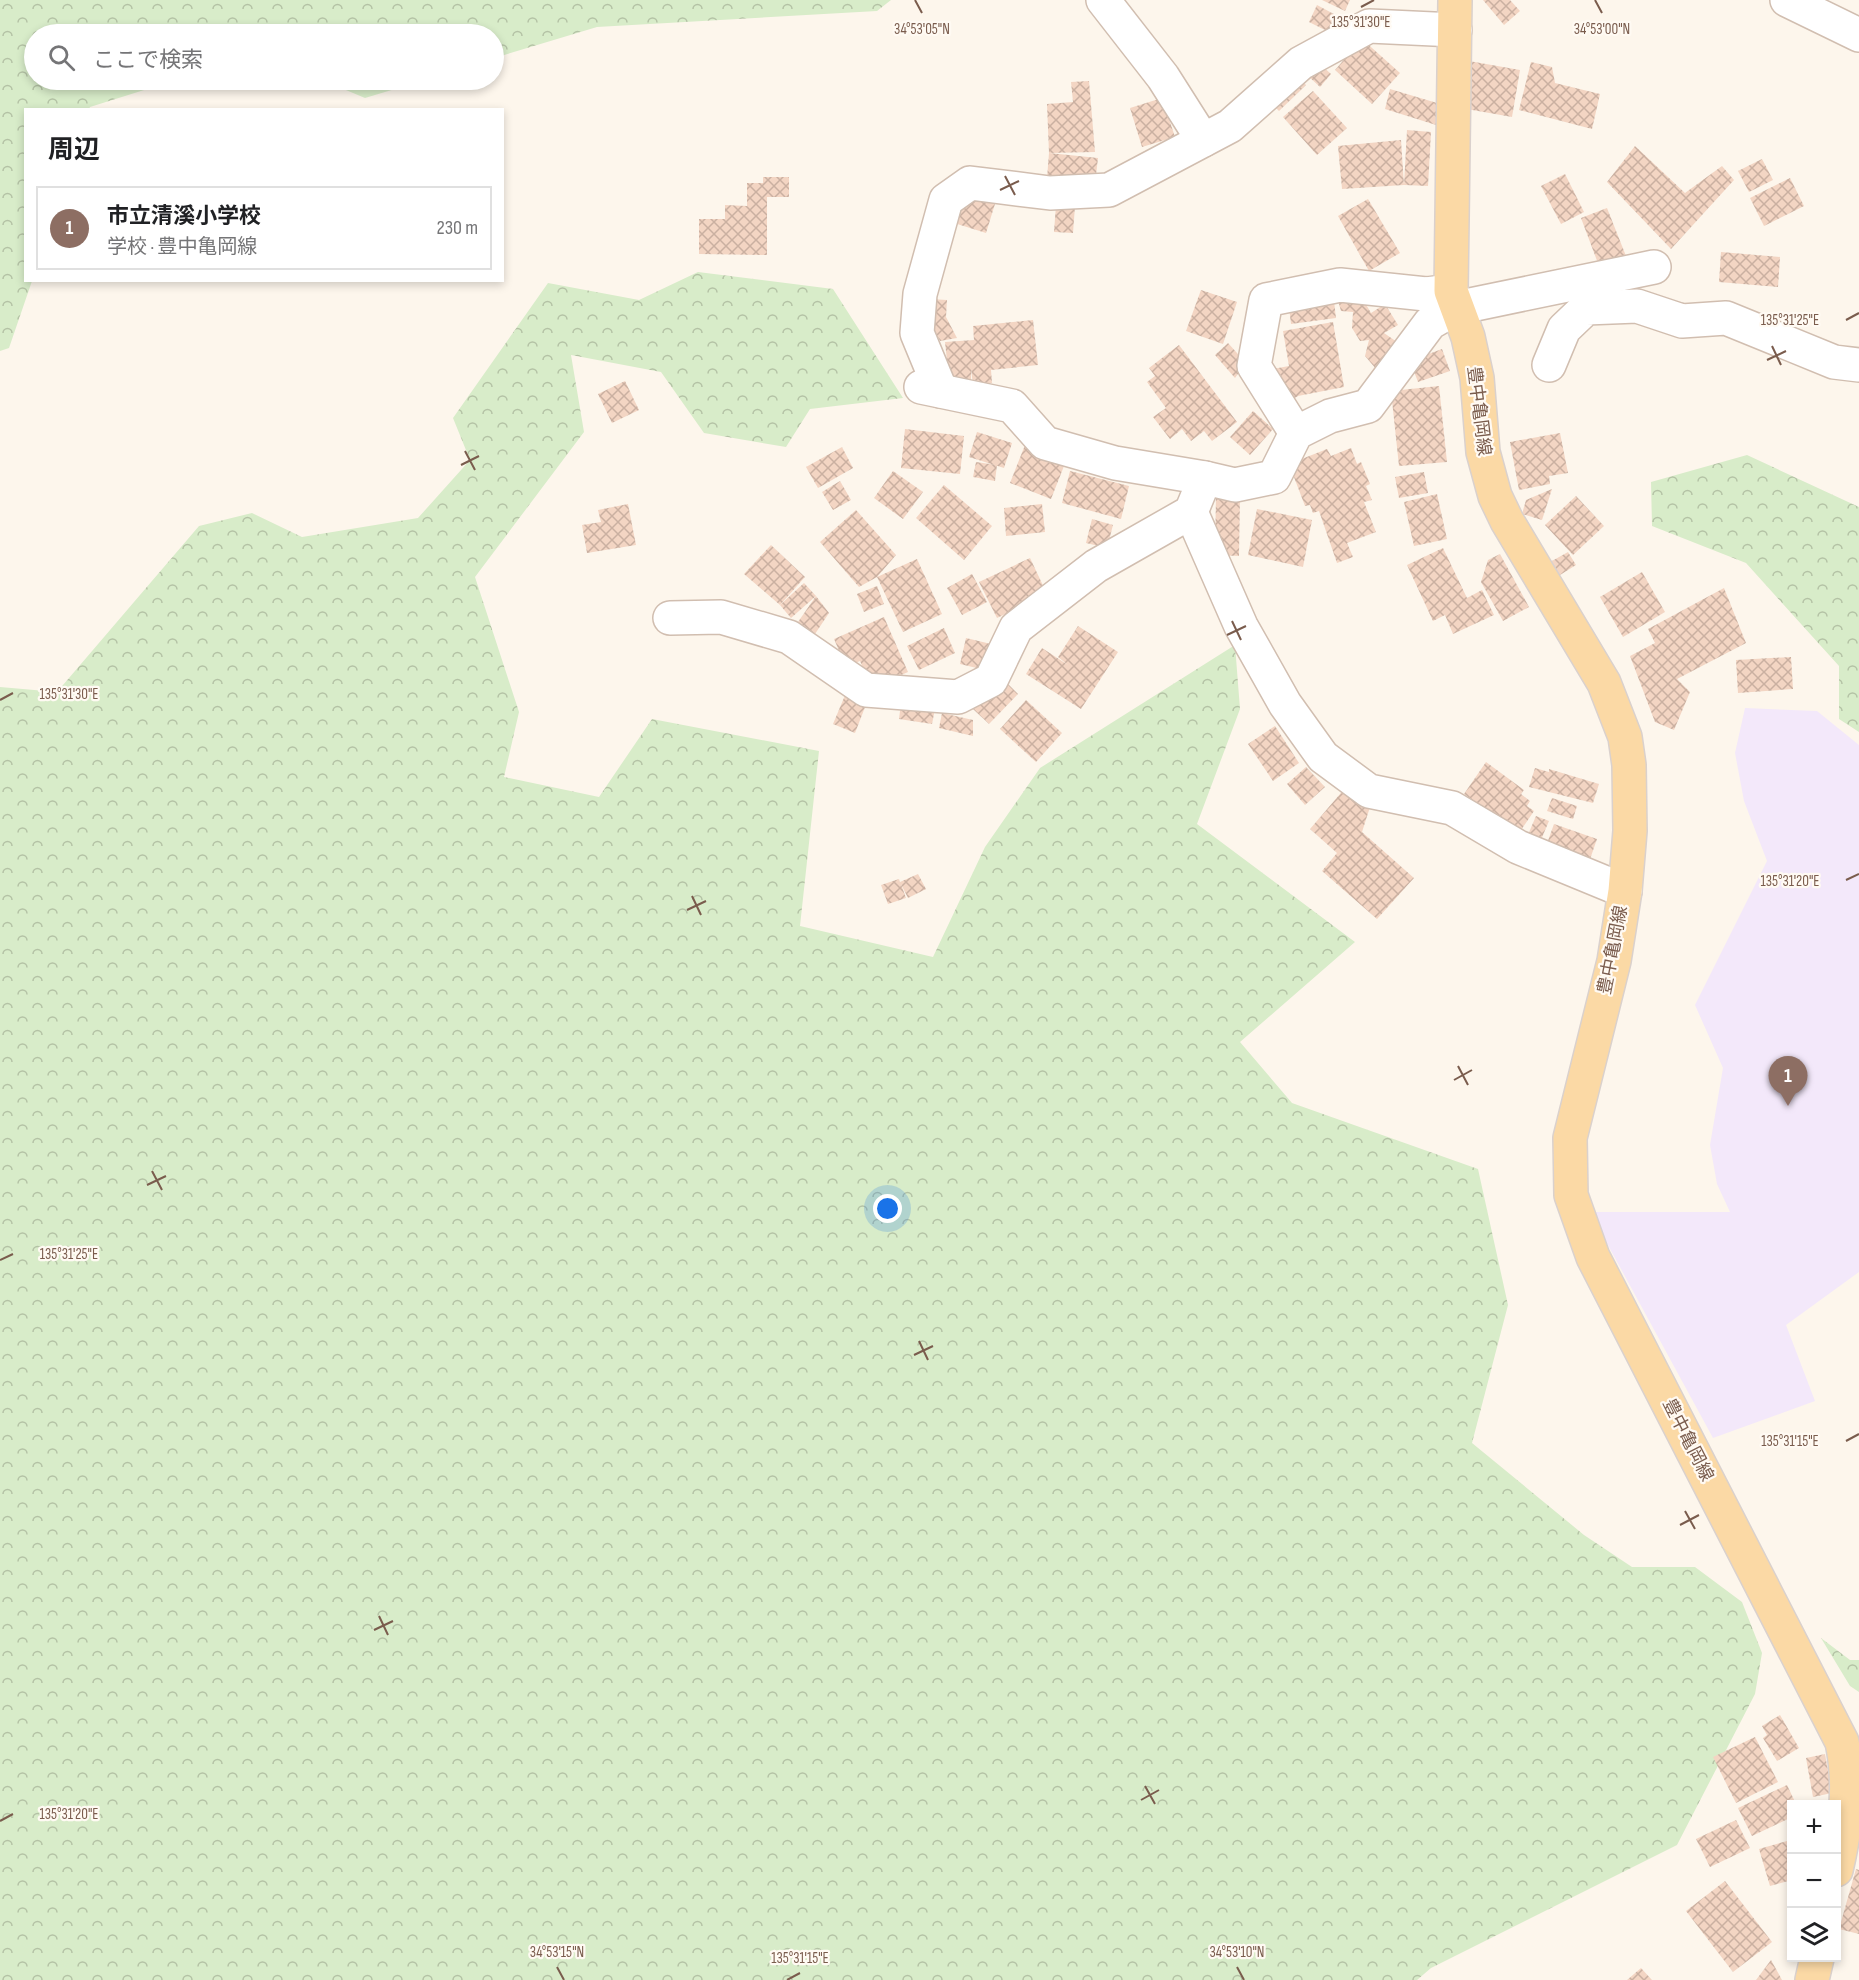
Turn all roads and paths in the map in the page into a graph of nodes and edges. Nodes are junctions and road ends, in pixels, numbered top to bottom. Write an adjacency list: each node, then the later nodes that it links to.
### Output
1 (1104, 0): 5 (street)
2 (1787, 0): 4 (street)
3 (1455, 15): 5 (street); 7 (main road, 豊中亀岡線)
4 (1859, 35)
5 (1203, 140): 11 (street)
6 (1654, 267): 7 (street)
7 (1453, 299): 10 (street); 10 (street); 14 (main road, 豊中亀岡線)
8 (1550, 365): 9 (street)
9 (1859, 365)
10 (1296, 433): 11 (street)
11 (1205, 478): 12 (street)
12 (1191, 512): 13 (street); 14 (street)
13 (670, 618)
14 (1625, 891): 15 (main road, 豊中亀岡線)
15 (1850, 1741): 16 (main road, 豊中亀岡線)
16 (1840, 1854)
17 (1816, 1962): 18 (main road)
18 (1812, 1980)

